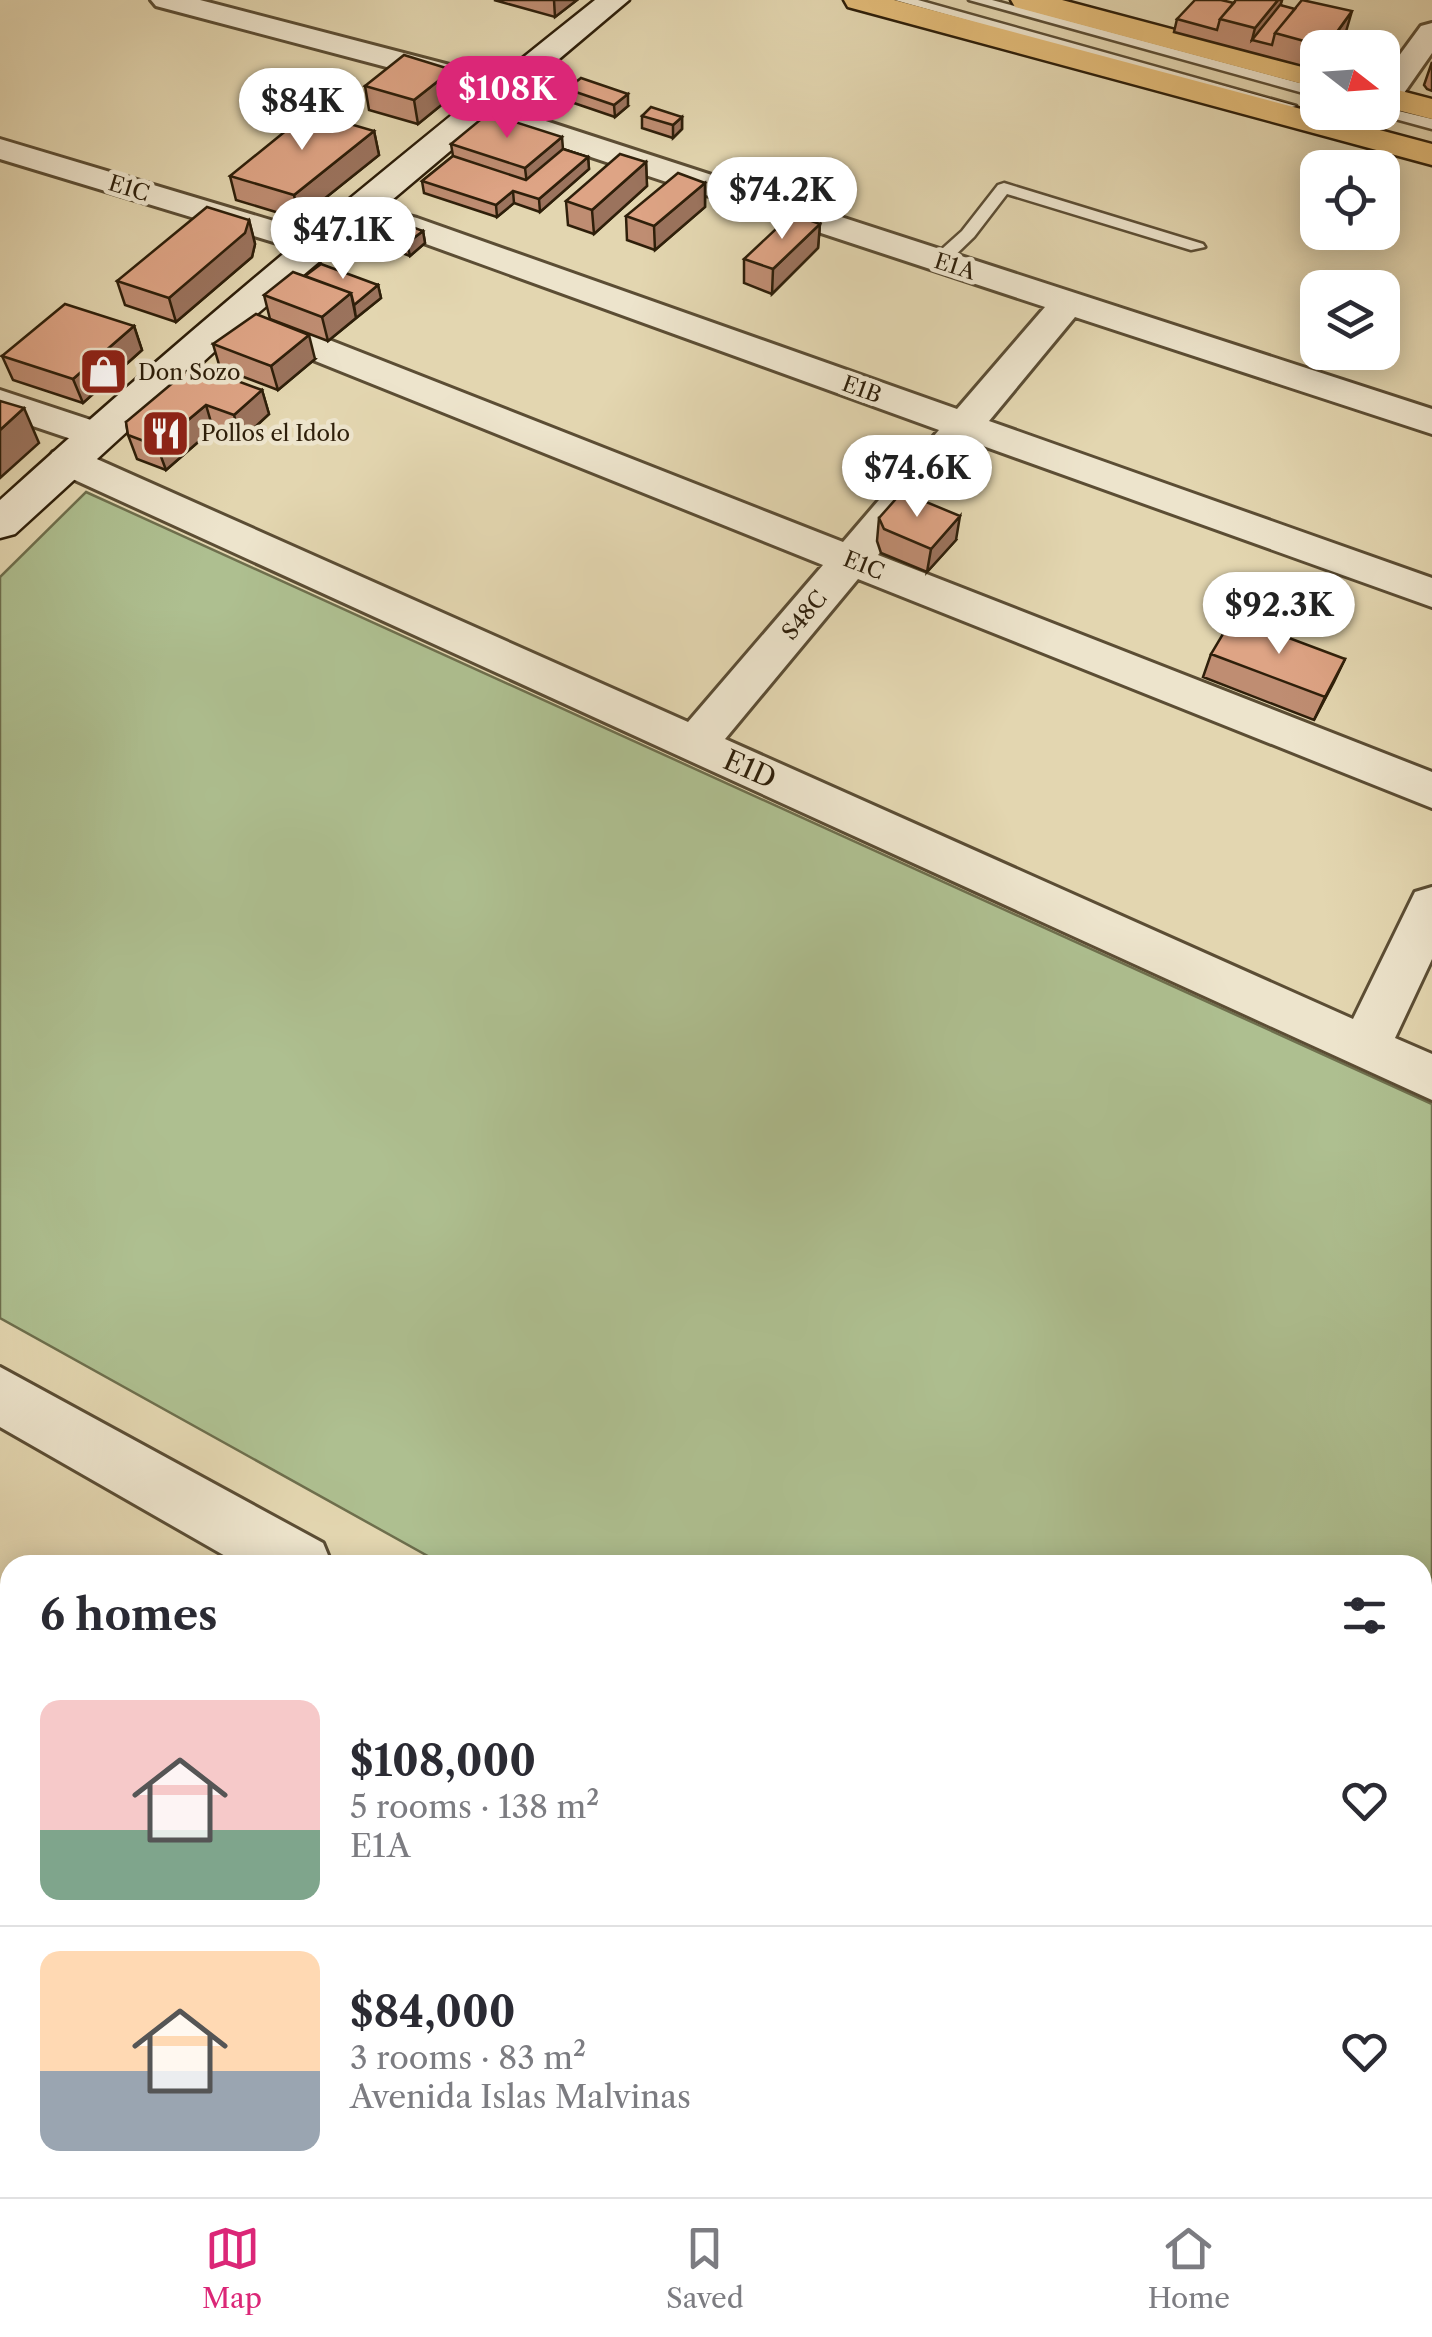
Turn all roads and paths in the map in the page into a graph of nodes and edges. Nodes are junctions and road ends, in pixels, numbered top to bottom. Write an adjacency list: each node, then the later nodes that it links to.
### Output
1 (166, 0): 11 (street, E1A)
2 (614, 0): 11 (street)
3 (859, 0): 18 (main road)
4 (902, 0): 16 (lane)
5 (976, 0): 10 (lane)
6 (1026, 0): 8 (main road)
7 (1432, 32): 9 (street)
8 (1300, 73)
9 (1400, 78)
10 (1300, 88)
11 (491, 99): 20 (street); 22 (street, E1A)
12 (1400, 104): 14 (main road)
13 (1400, 109): 15 (lane)
14 (1432, 109)
15 (1432, 124)
16 (1432, 145)
17 (0, 149): 20 (street, E1C)
18 (1432, 156)
19 (405, 225): 27 (street, E1B)
20 (315, 244): 28 (street)
21 (1197, 247): 22 (lane)
22 (939, 261): 23 (street, E1A)
23 (1068, 303): 26 (street, E1A); 27 (street, S48C)
24 (296, 340): 30 (street, E1C)
25 (0, 402): 28 (street, E1D)
26 (1432, 422)
27 (964, 426): 30 (street, S48C); 31 (street, E1B)
28 (81, 448): 29 (street); 32 (street, E1D)
29 (0, 524)
30 (851, 560): 32 (street, S48C); 33 (street, E1C)
31 (1432, 593)
32 (694, 744): 35 (street, E1D)
33 (1432, 791)
34 (1432, 906): 35 (street)
35 (1365, 1048): 36 (street, E1D)
36 (1432, 1078)
37 (0, 1395): 38 (street)
38 (283, 1555)

